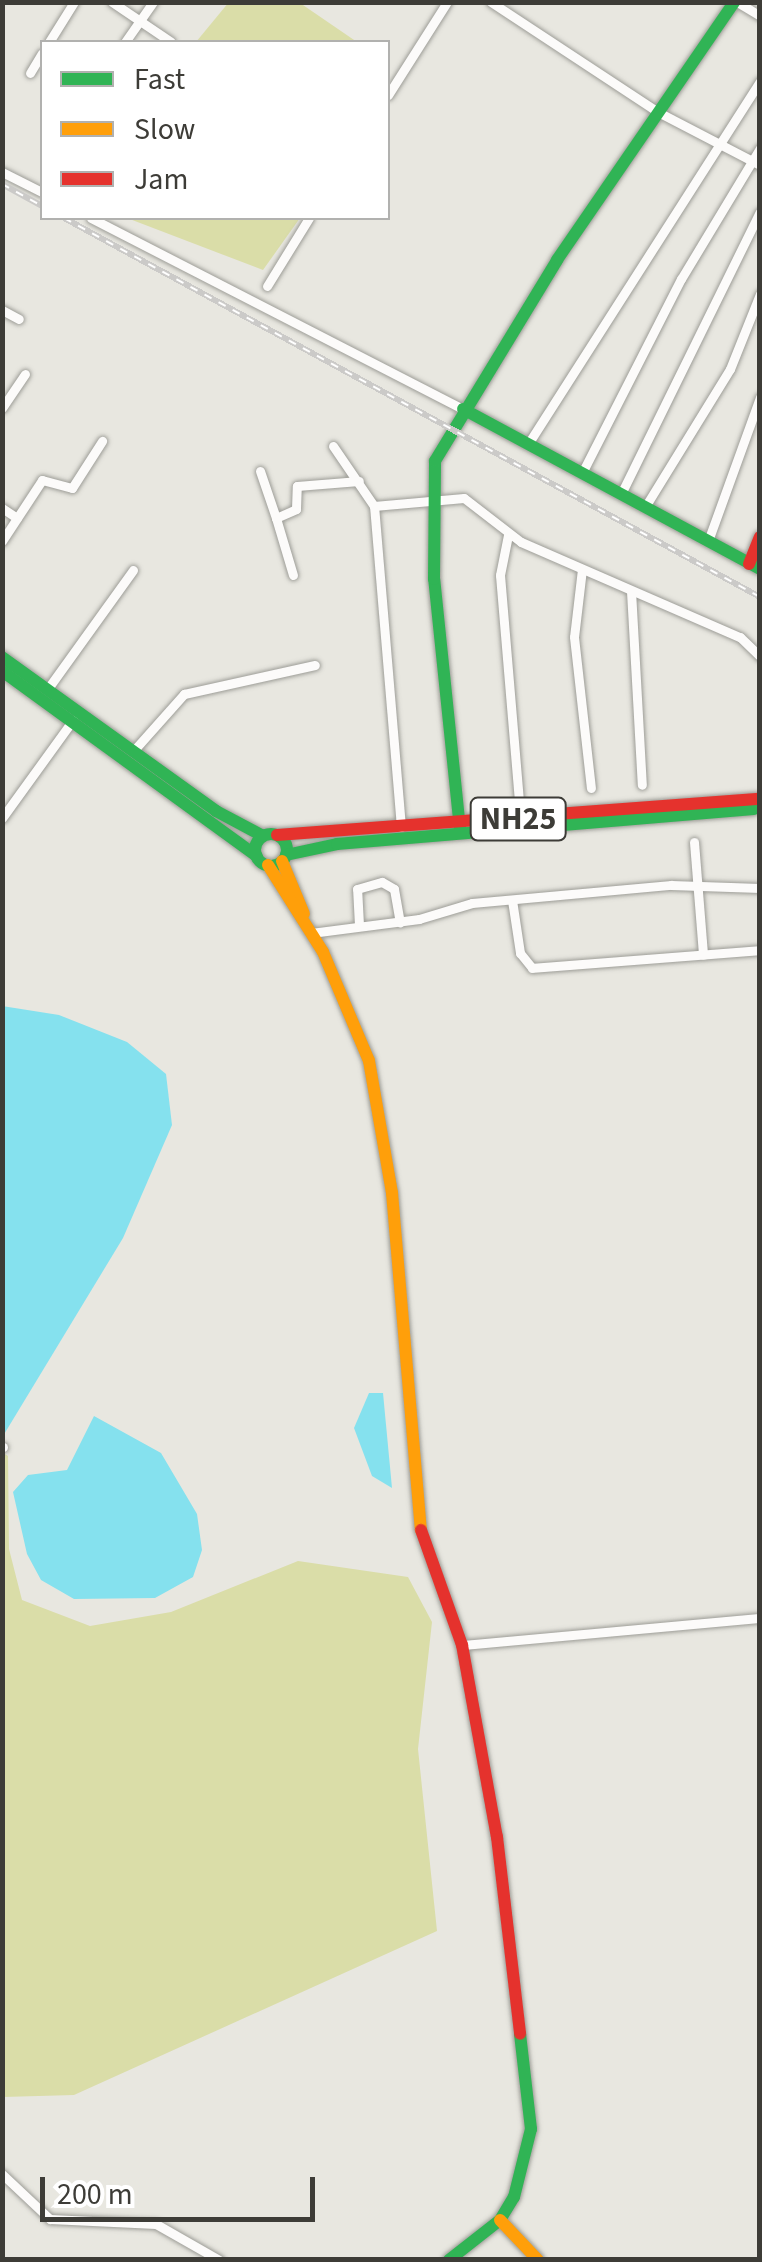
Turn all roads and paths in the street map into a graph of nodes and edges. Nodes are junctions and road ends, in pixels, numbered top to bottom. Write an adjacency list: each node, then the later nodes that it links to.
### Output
1 (74, 2): 9 (street)
2 (112, 2): 8 (street)
3 (153, 2): 8 (street)
4 (448, 2): 15 (street)
5 (490, 2): 16 (street)
6 (735, 2): 7 (street); 16 (street)
7 (760, 16)
8 (140, 21): 10 (street); 11 (street)
9 (50, 40)
10 (126, 40)
11 (168, 40)
12 (40, 55): 13 (street)
13 (30, 72)
14 (760, 80): 17 (street)
15 (390, 93)
16 (658, 112): 17 (street); 32 (street)
17 (718, 144): 19 (street); 34 (street)
18 (760, 148): 19 (street)
19 (756, 162): 37 (street)
20 (2, 172): 21 (street)
21 (40, 191)
22 (760, 212): 39 (street)
23 (96, 220): 32 (street)
24 (308, 220): 25 (street)
25 (267, 286)
26 (760, 294): 42 (street)
27 (2, 310): 28 (street)
28 (19, 320)
29 (25, 374): 31 (street)
30 (760, 396): 49 (street)
31 (2, 408)
32 (464, 409): 34 (street); 40 (street)
33 (102, 441): 44 (street)
34 (528, 444): 37 (street)
35 (332, 446): 38 (street)
36 (260, 471): 45 (street)
37 (582, 473): 39 (street)
38 (359, 480): 41 (street); 45 (street)
39 (621, 494): 42 (street)
40 (435, 499): 41 (street); 46 (street); 70 (street)
41 (374, 506): 69 (street)
42 (644, 506): 49 (street)
43 (2, 508): 44 (street)
44 (18, 518): 48 (street)
45 (276, 518): 54 (street)
46 (508, 535): 53 (street); 66 (street)
47 (760, 536): 51 (street)
48 (2, 541)
49 (708, 541): 51 (street)
50 (760, 551): 51 (street)
51 (754, 566)
52 (132, 570): 60 (street)
53 (582, 570): 55 (street); 64 (street)
54 (293, 575)
55 (630, 591): 56 (street); 63 (street)
56 (760, 656)
57 (2, 657): 60 (street)
58 (315, 665): 62 (street)
59 (2, 671): 61 (street)
60 (50, 686): 62 (street)
61 (75, 718): 68 (street); 73 (street)
62 (135, 748): 71 (street)
63 (642, 785)
64 (591, 788)
65 (760, 800): 70 (street, NH25)
66 (520, 802)
67 (760, 809): 70 (street, NH25)
68 (2, 818)
69 (401, 827): 70 (street, NH25); 71 (street, NH25)
70 (460, 829): 73 (street, NH25)
71 (270, 835): 73 (street); 73 (street)
72 (694, 842): 74 (street)
73 (273, 859): 79 (street)
74 (697, 886): 75 (street); 76 (street); 81 (street)
75 (760, 888)
76 (512, 900): 77 (street); 81 (street)
77 (400, 922): 78 (street); 78 (street)
78 (359, 926): 79 (street)
79 (309, 930): 83 (street)
80 (760, 950): 81 (street)
81 (703, 955)
82 (760, 1618): 83 (street)
83 (462, 1645): 85 (street)
84 (2, 2174): 86 (street)
85 (500, 2220): 87 (street); 88 (street)
86 (218, 2260)
87 (448, 2260)
88 (538, 2260)

